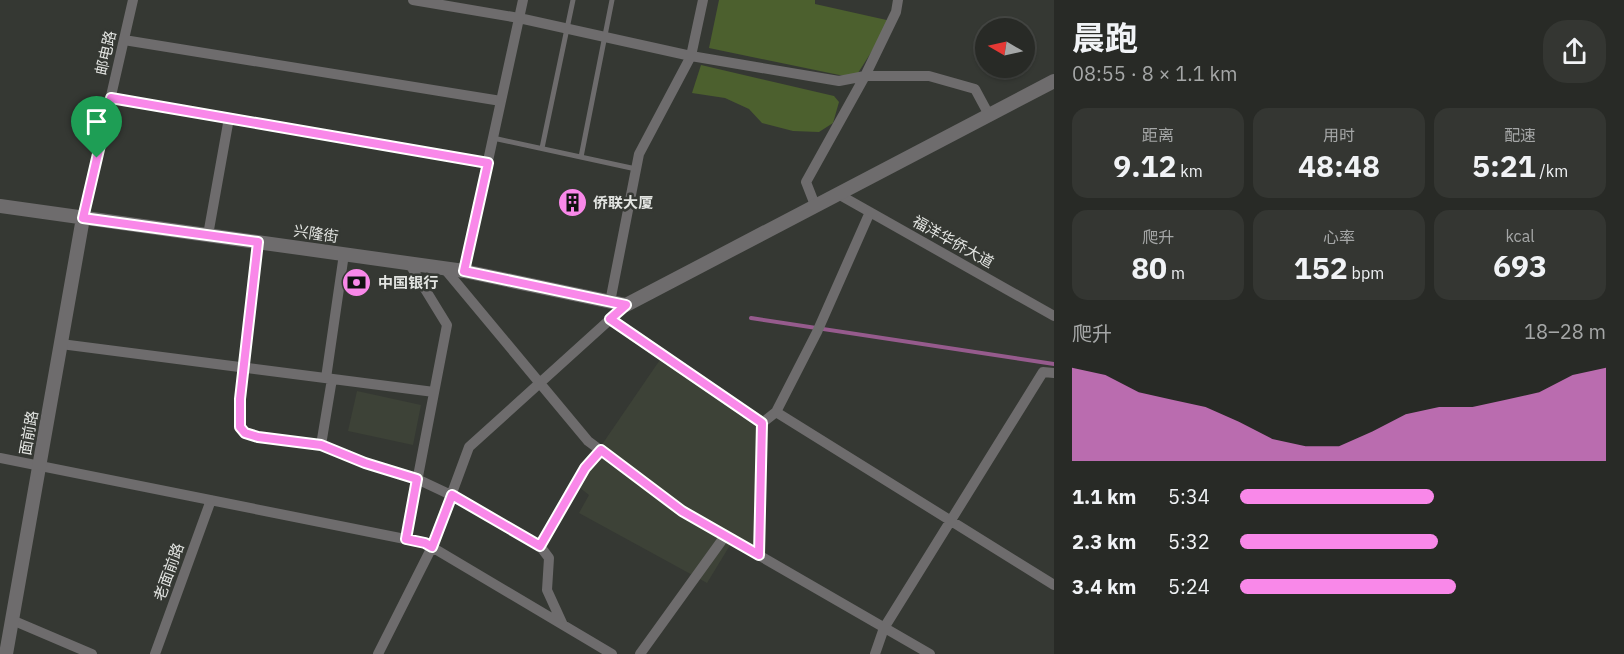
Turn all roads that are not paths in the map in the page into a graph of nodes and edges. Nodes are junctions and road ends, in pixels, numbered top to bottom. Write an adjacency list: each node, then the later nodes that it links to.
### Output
1 (133, 0): 11 (street, 邮电路)
2 (413, 0): 8 (street)
3 (523, 0): 8 (street)
4 (573, 0): 9 (lane)
5 (612, 0): 10 (lane)
6 (703, 0): 12 (street)
7 (898, 0): 13 (street)
8 (519, 18): 9 (street); 16 (street)
9 (567, 28): 10 (street); 20 (lane)
10 (605, 37): 12 (street); 21 (lane)
11 (124, 40): 15 (street, 邮电路); 16 (street)
12 (691, 56): 13 (street); 23 (street)
13 (865, 76): 17 (street); 25 (street)
14 (1054, 81): 17 (street)
15 (111, 98): 18 (street); 28 (street, 邮电路)
16 (501, 101): 19 (street)
17 (989, 115): 24 (street)
18 (229, 118): 22 (street); 29 (street)
19 (493, 138): 20 (lane); 22 (street)
20 (542, 148): 21 (lane)
21 (581, 157): 23 (lane)
22 (488, 163): 34 (street)
23 (636, 169): 35 (street)
24 (838, 194): 25 (street); 27 (street, 福洋华侨大道)
25 (815, 205): 36 (street)
26 (0, 207): 28 (street, 兴隆街)
27 (870, 212): 37 (street, 福洋华侨大道); 45 (street)
28 (83, 218): 29 (street, 兴隆街); 39 (street, 面前路)
29 (208, 235): 30 (street, 兴隆街)
30 (258, 242): 31 (street, 兴隆街); 40 (street)
31 (344, 254): 32 (street, 兴隆街); 42 (street)
32 (409, 263): 33 (street, 兴隆街); 44 (street)
33 (444, 268): 34 (street, 兴隆街); 43 (street)
34 (464, 271): 35 (street, 兴隆街)
35 (610, 302): 36 (street, 兴隆街)
36 (626, 305): 38 (street)
37 (1054, 316)
38 (610, 319): 43 (street); 46 (street)
39 (61, 344): 40 (street); 50 (street, 面前路)
40 (244, 368): 42 (street); 47 (street)
41 (1054, 373): 54 (street)
42 (329, 378): 44 (street); 47 (street)
43 (540, 383): 48 (street); 52 (street)
44 (434, 392): 51 (street)
45 (776, 411): 46 (street); 54 (street)
46 (762, 423): 59 (street)
47 (321, 445): 51 (street)
48 (601, 450): 55 (street); 57 (street)
49 (0, 458): 50 (street)
50 (40, 465): 53 (street); 61 (street, 面前路)
51 (417, 479): 52 (street); 56 (street)
52 (452, 495): 57 (street); 58 (street)
53 (211, 500): 56 (street); 66 (street, 老面前路)
54 (951, 520): 60 (street); 63 (street)
55 (725, 536): 59 (street); 69 (street)
56 (406, 539): 58 (street)
57 (540, 546): 62 (street)
58 (432, 547): 62 (street); 67 (street)
59 (759, 555): 63 (street)
60 (1054, 585)
61 (12, 620): 64 (street, 面前路); 65 (street)
62 (563, 625): 68 (street)
63 (884, 628): 70 (street); 71 (street)
64 (6, 654)
65 (92, 654)
66 (155, 654)
67 (378, 654)
68 (612, 654)
69 (640, 654)
70 (875, 654)
71 (930, 654)

